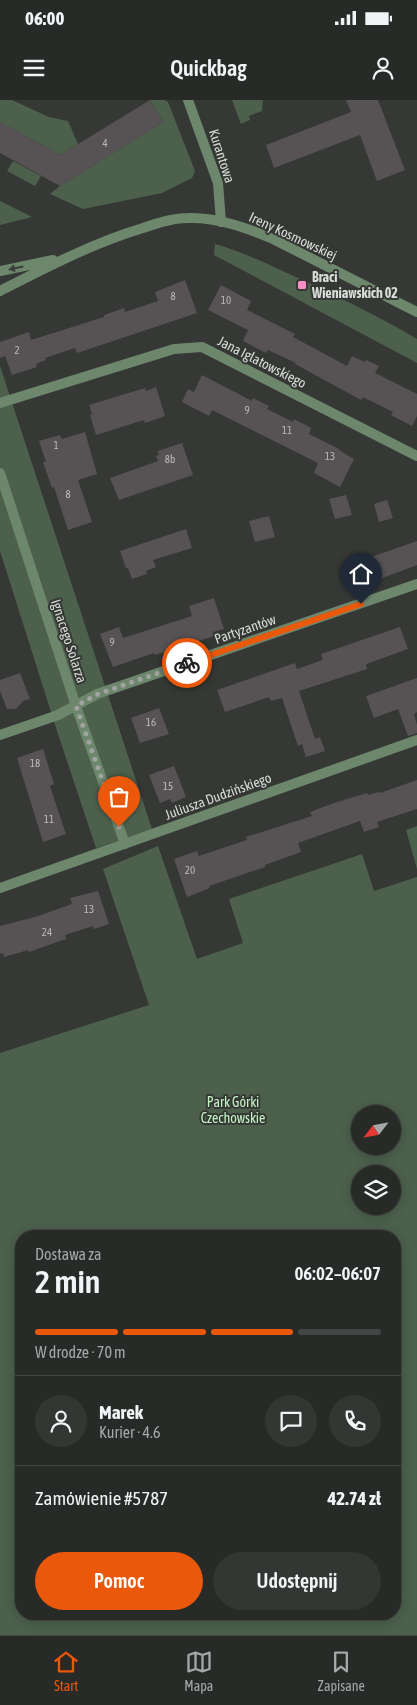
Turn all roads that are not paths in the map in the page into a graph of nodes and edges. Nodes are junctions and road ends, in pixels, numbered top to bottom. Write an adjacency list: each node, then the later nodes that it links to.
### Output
1 (188, 100): 2 (street, Kurantowa)
2 (221, 222): 3 (street, Ireny Kosmowskiej); 6 (street, Ireny Kosmowskiej)
3 (66, 257): 4 (street, Ireny Kosmowskiej, one-way to 4); 5 (street, Ireny Kosmowskiej)
4 (0, 271)
5 (0, 291)
6 (417, 312)
7 (0, 403): 8 (street, Jana Iglatowskiego)
8 (417, 456)
9 (0, 474): 11 (street, Ignacego Solarza)
10 (417, 584): 11 (street, Partyzantów)
11 (76, 706): 12 (street, Partyzantów); 14 (street, Ignacego Solarza)
12 (0, 735)
13 (417, 740): 14 (street, Juliusza Dudzińskiego)
14 (125, 844): 15 (street, Juliusza Dudzińskiego)
15 (0, 888)

